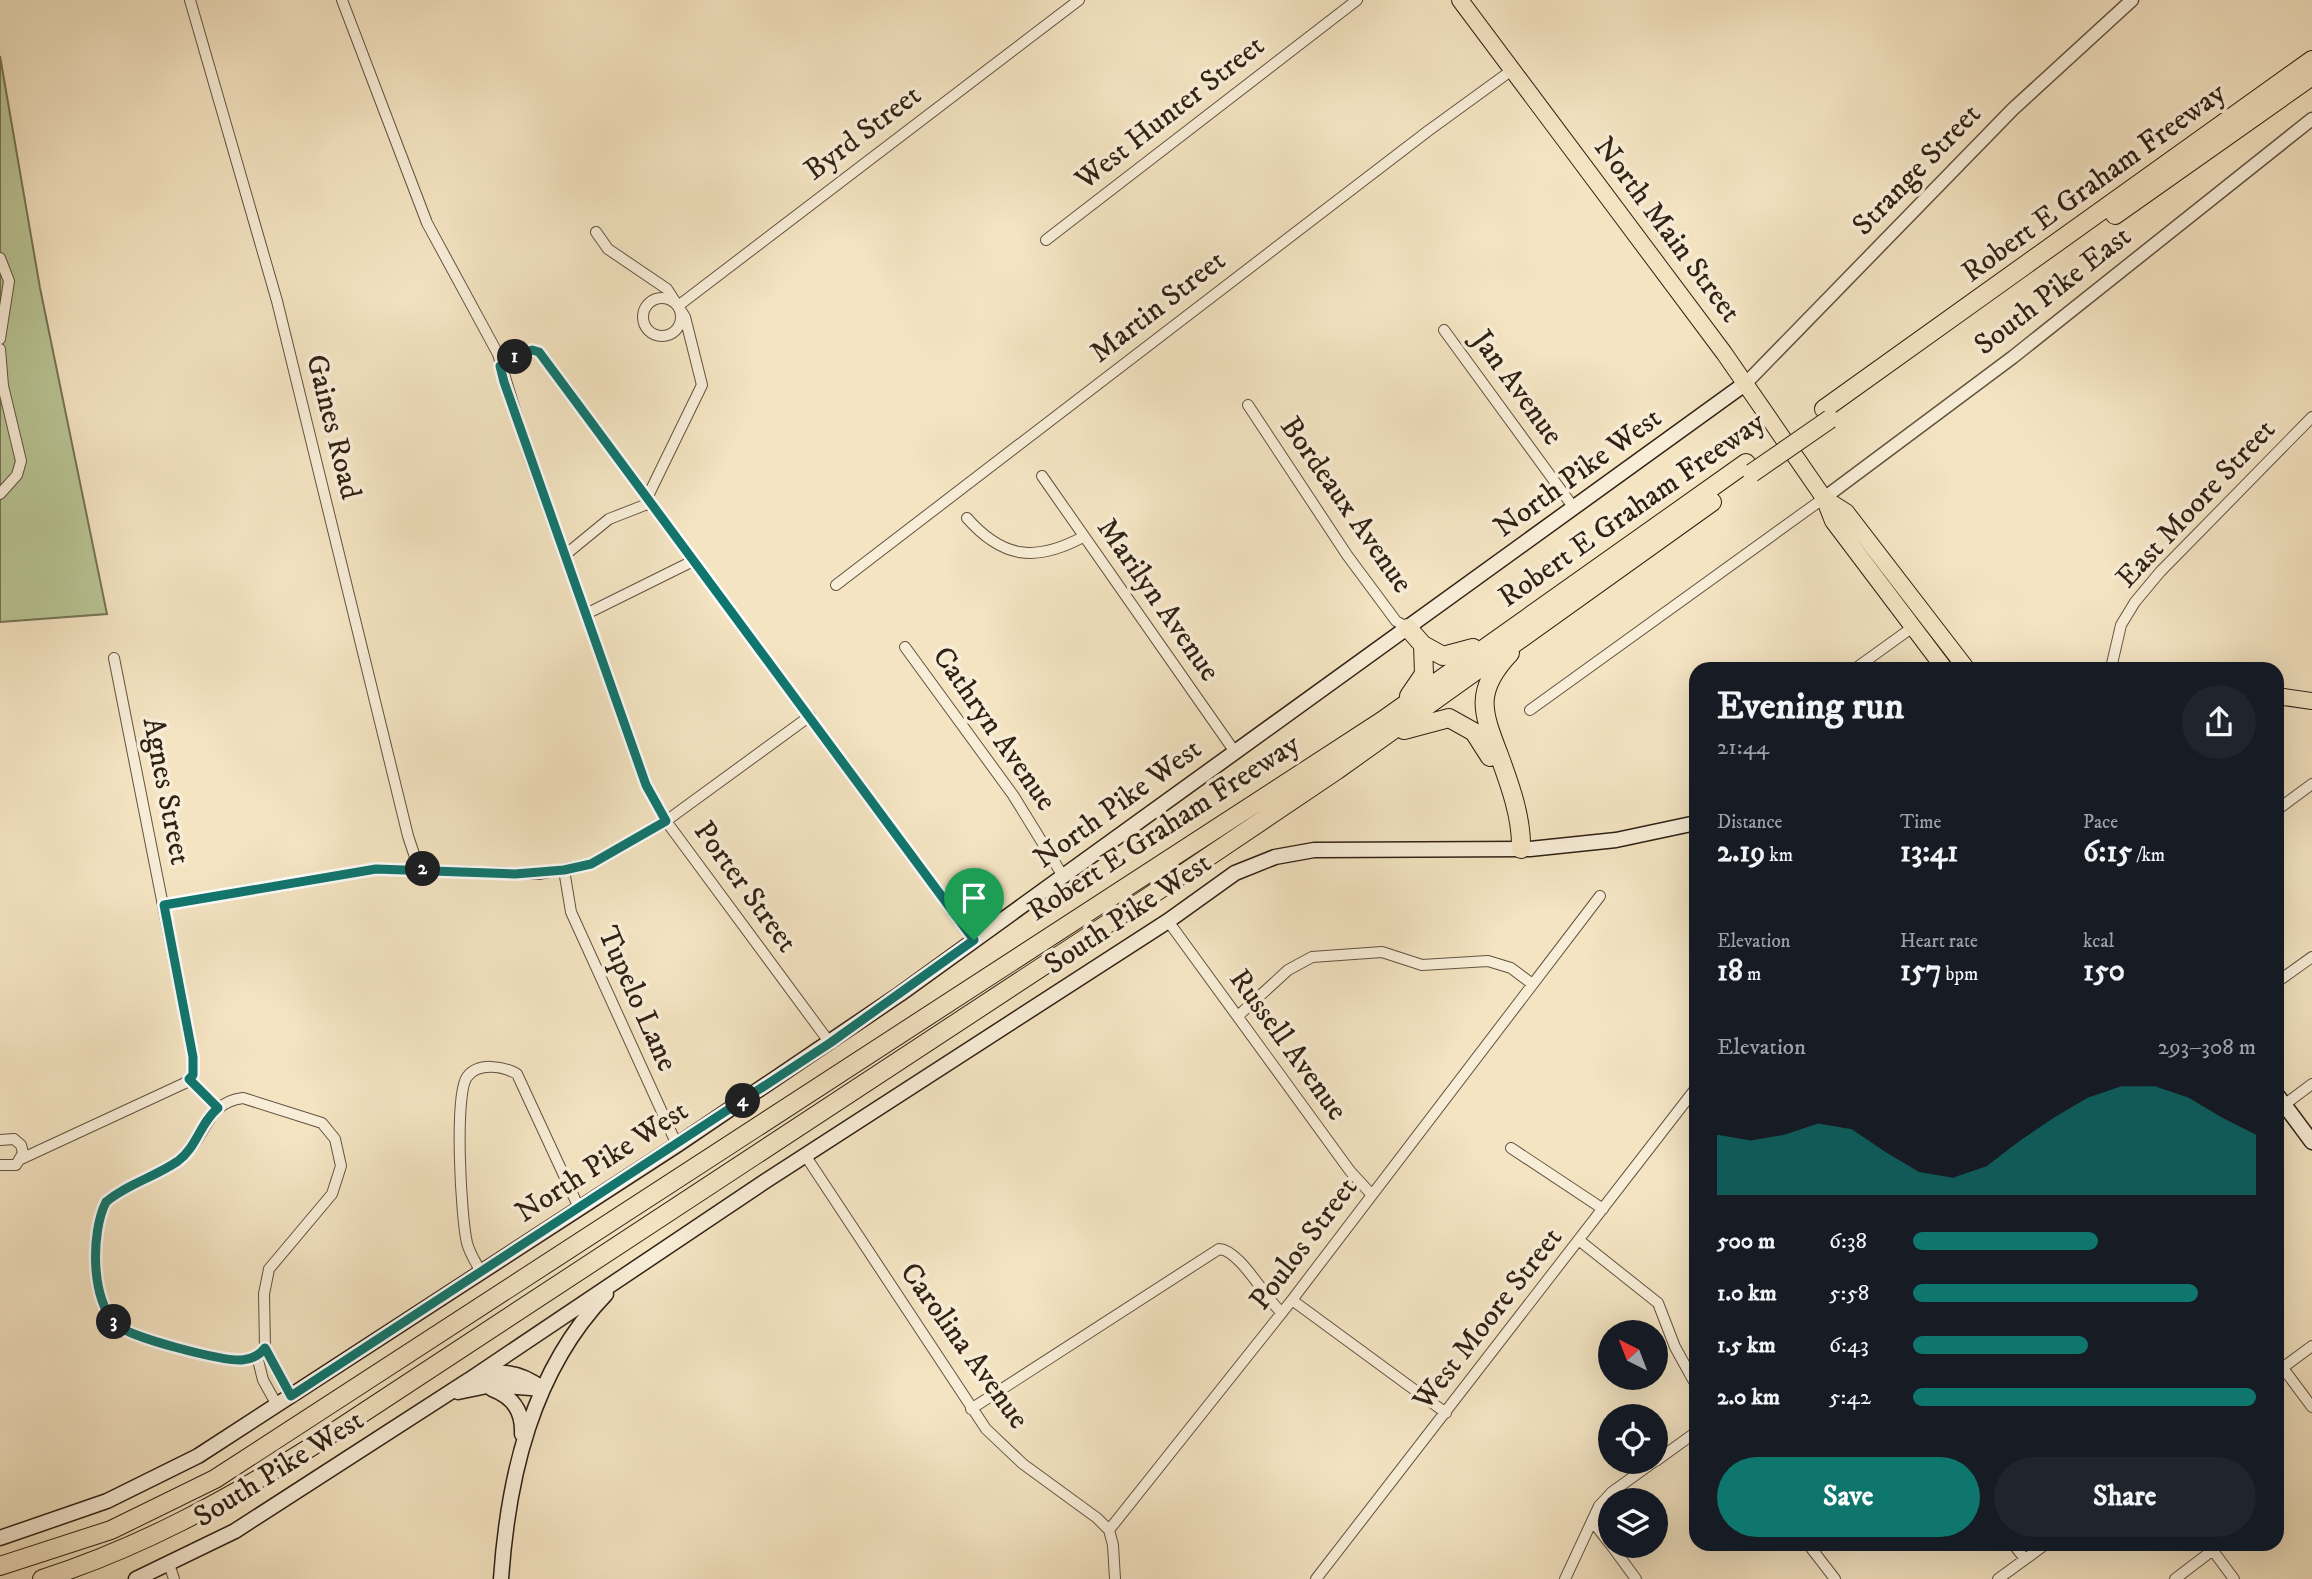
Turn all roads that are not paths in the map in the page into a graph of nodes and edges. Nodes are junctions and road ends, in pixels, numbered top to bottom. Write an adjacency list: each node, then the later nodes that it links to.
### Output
1 (190, 0): 56 (street, Gaines Road)
2 (342, 0): 19 (street, Porter Street)
3 (1079, 0): 15 (street, Byrd Street)
4 (1357, 0): 12 (street, West Hunter Street)
5 (1460, 0): 8 (main road, North Main Street)
6 (2132, 0): 20 (street, Strange Street)
7 (2312, 60): 14 (highway, Robert E Graham Freeway)
8 (1512, 70): 20 (main road, North Main Street); 32 (street, Martin Street)
9 (2312, 76): 14 (highway, Robert E Graham Freeway)
10 (2312, 119): 25 (street, South Pike East)
11 (596, 232): 15 (street)
12 (1046, 240)
13 (0, 258): 17 (street)
14 (2038, 263): 36 (highway, Robert E Graham Freeway, bridge)
15 (678, 306): 26 (street)
16 (1444, 330): 27 (street, Jan Avenue)
17 (0, 340)
18 (0, 348): 24 (street)
19 (500, 366): 26 (street); 30 (street, Porter Street)
20 (1746, 383): 25 (main road, North Main Street); 27 (main road, North Pike West)
21 (1248, 405): 35 (street, Bordeaux Avenue)
22 (2312, 417): 43 (street, East Moore Street)
23 (1042, 475): 29 (street, Marilyn Avenue)
24 (0, 494)
25 (1824, 498): 34 (main road); 42 (main road); 46 (street)
26 (649, 501): 30 (street); 31 (street)
27 (1573, 509): 35 (main road, North Pike West)
28 (967, 518): 29 (street)
29 (1083, 537): 49 (street, Marilyn Avenue)
30 (565, 555): 33 (street, Porter Street)
31 (694, 561): 33 (street); 47 (street)
32 (836, 585)
33 (586, 614): 53 (street, Porter Street)
34 (1913, 627): 40 (street); 41 (main road)
35 (1408, 628): 37 (highway); 49 (main road, North Pike West)
36 (1523, 629): 37 (highway); 48 (highway, Robert E Graham Freeway); 51 (highway)
37 (1423, 645): 48 (highway)
38 (905, 647): 58 (street, Cathryn Avenue)
39 (114, 658): 60 (street, Agnes Street)
40 (1864, 662)
41 (1939, 662)
42 (1961, 662)
43 (2113, 662)
44 (2284, 697): 45 (main road)
45 (2312, 701)
46 (1530, 710)
47 (810, 716): 53 (street); 62 (street)
48 (1384, 728): 51 (highway); 120 (highway, Robert E Graham Freeway); 121 (highway, Robert E Graham Freeway)
49 (1235, 752): 58 (main road, North Pike West)
50 (2312, 784): 52 (street)
51 (1511, 793): 55 (highway)
52 (2284, 805)
53 (666, 821): 57 (street); 67 (street, Porter Street)
54 (1689, 824): 55 (main road, South Pike West)
55 (1521, 849): 61 (main road, South Pike West)
56 (419, 869): 57 (street); 60 (street)
57 (564, 870): 76 (street, Tupelo Lane)
58 (1063, 876): 62 (main road, North Pike West)
59 (1600, 896): 65 (street, Poulos Street)
60 (164, 905): 68 (street, Agnes Street)
61 (1168, 921): 66 (street, Russell Avenue); 78 (main road, South Pike West)
62 (974, 940): 67 (main road, North Pike West)
63 (2312, 957): 64 (street)
64 (2284, 977)
65 (1531, 983): 66 (street); 81 (street, Poulos Street)
66 (1238, 1016): 81 (street, Russell Avenue)
67 (830, 1043): 76 (main road, North Pike West)
68 (189, 1079): 73 (street); 79 (street)
69 (2312, 1084): 71 (street)
70 (1689, 1097): 83 (street, West Moore Street)
71 (2284, 1098)
72 (2284, 1105): 75 (main road)
73 (218, 1108): 90 (street); 91 (street)
74 (0, 1140): 79 (street)
75 (2312, 1142)
76 (677, 1145): 82 (main road, North Pike West)
77 (1511, 1147): 83 (street)
78 (805, 1156): 86 (main road, South Pike West); 102 (street, Carolina Avenue)
79 (21, 1159): 80 (street)
80 (0, 1165)
81 (1372, 1195): 87 (street, Poulos Street)
82 (579, 1208): 85 (main road, North Pike West); 85 (street)
83 (1603, 1209): 84 (street, West Moore Street)
84 (1580, 1241): 93 (street); 103 (street, West Moore Street)
85 (481, 1272): 98 (main road, North Pike West)
86 (624, 1276): 95 (main road); 97 (main road)
87 (1292, 1300): 88 (street, Poulos Street); 103 (street)
88 (1282, 1313): 102 (street); 110 (street, Poulos Street)
89 (2312, 1346): 92 (street)
90 (265, 1348): 91 (street); 98 (street)
91 (257, 1356): 100 (street)
92 (2284, 1363)
93 (1689, 1372)
94 (2284, 1372): 101 (street)
95 (469, 1380): 97 (main road, South Pike West); 99 (main road, South Pike West)
96 (484, 1386): 97 (main road, South Pike West); 99 (main road, South Pike West); 105 (main road)
97 (543, 1389): 105 (main road)
98 (291, 1396): 100 (main road, North Pike West)
99 (446, 1396): 119 (main road, South Pike West)
100 (277, 1405): 111 (main road, North Pike West)
101 (2312, 1407)
102 (971, 1409): 110 (street, Carolina Avenue)
103 (1446, 1413): 126 (street, West Moore Street)
104 (1689, 1437): 106 (street)
105 (522, 1448): 124 (main road)
106 (1668, 1452)
107 (1637, 1474): 108 (street)
108 (1593, 1522): 109 (street); 127 (street)
109 (1598, 1529)
110 (1109, 1530): 125 (street)
111 (0, 1538)
112 (1813, 1551): 129 (street)
113 (2019, 1551): 118 (street)
114 (2036, 1551): 118 (street)
115 (2206, 1551): 131 (street)
116 (2214, 1551): 132 (street)
117 (1620, 1558): 128 (street)
118 (2025, 1559): 130 (street)
119 (169, 1564): 122 (main road, South Pike West); 123 (street)
120 (0, 1566)
121 (42, 1579)
122 (136, 1579)
123 (174, 1579)
124 (501, 1579)
125 (1115, 1579)
126 (1316, 1579)
127 (1564, 1579)
128 (1636, 1579)
129 (1835, 1579)
130 (1998, 1579)
131 (2175, 1579)
132 (2234, 1579)

